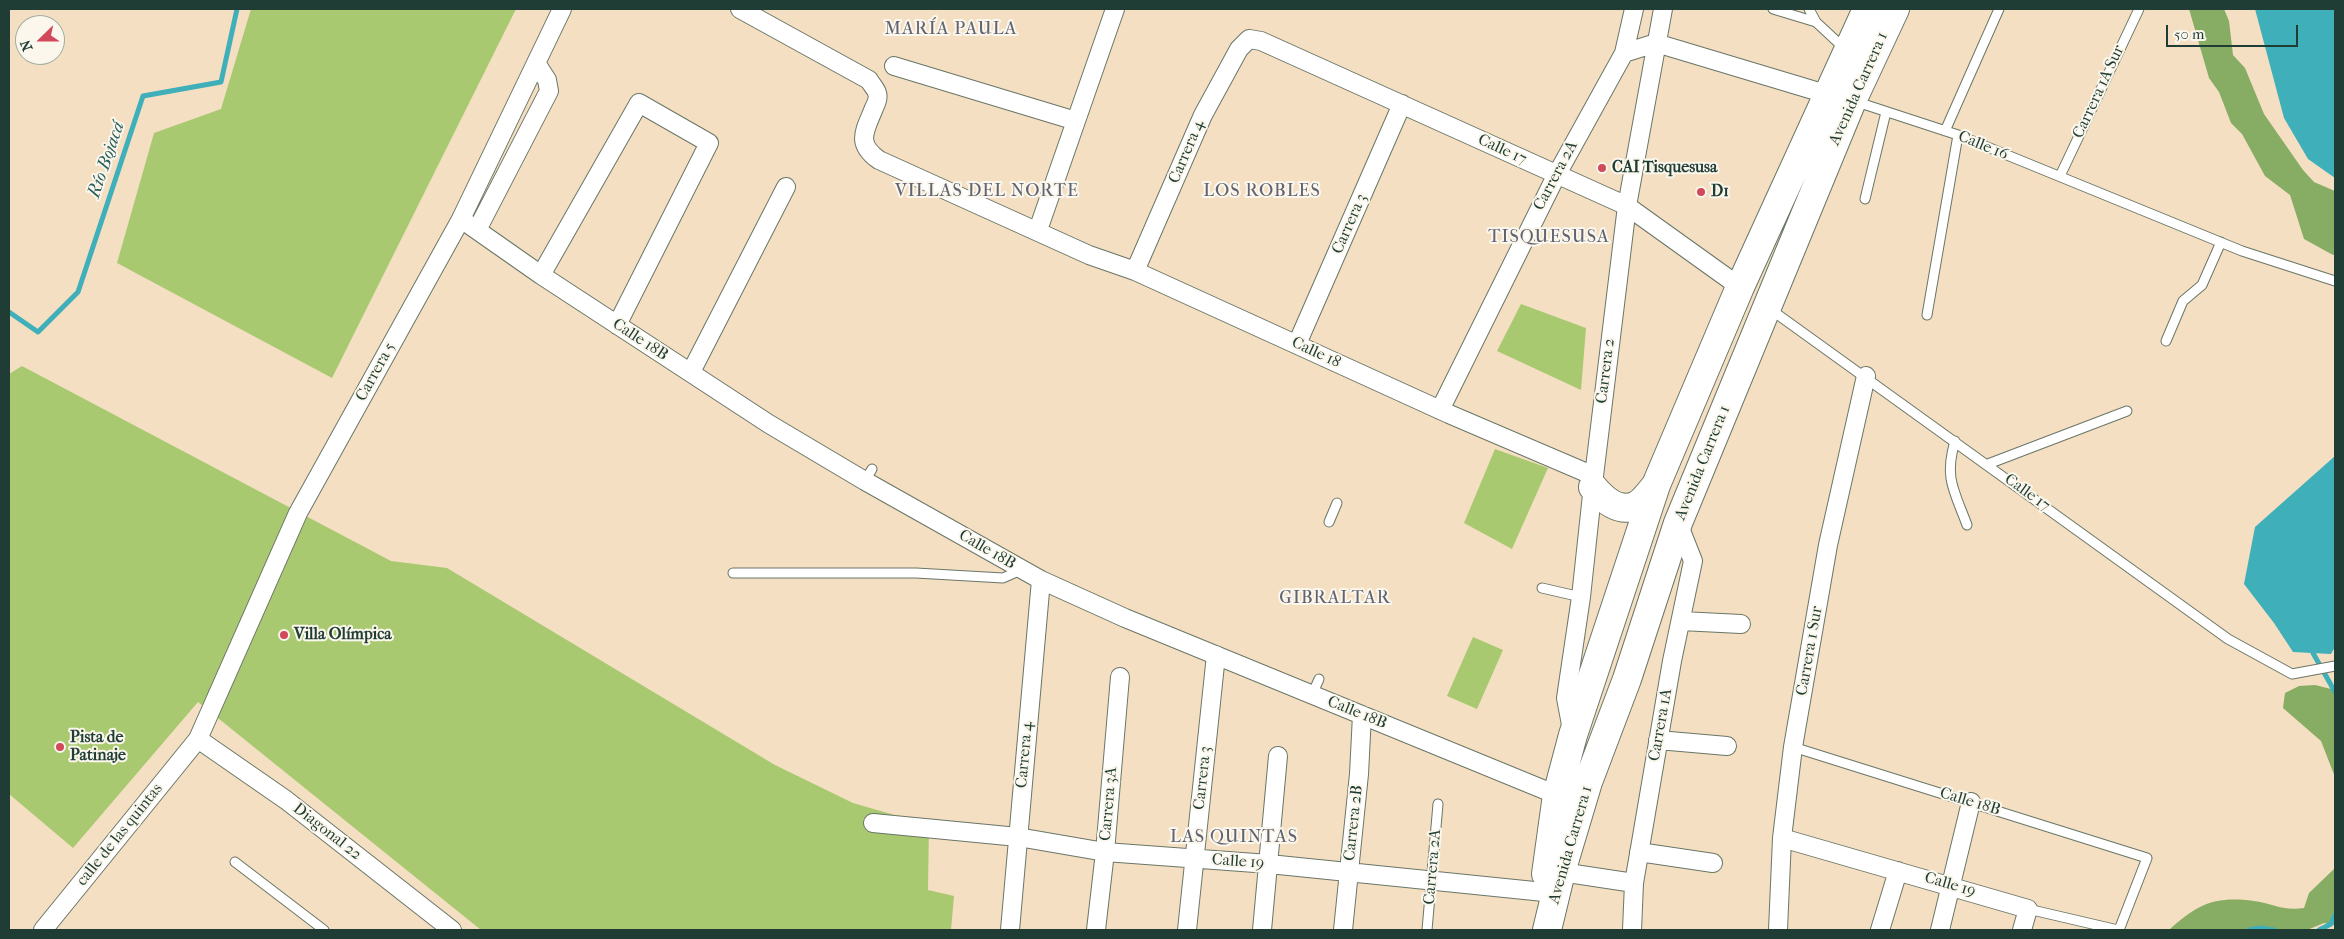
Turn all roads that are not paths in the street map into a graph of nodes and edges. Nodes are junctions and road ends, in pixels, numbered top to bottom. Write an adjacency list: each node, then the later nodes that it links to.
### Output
1 (562, 9): 17 (street, Carrera 5)
2 (740, 9): 32 (street, Calle 18)
3 (1115, 9): 22 (street)
4 (1634, 9): 16 (street)
5 (1773, 9): 12 (lane)
6 (1809, 9): 12 (lane)
7 (1867, 9): 15 (main road, Avenida Carrera 1)
8 (1895, 9): 19 (main road, Avenida Carrera 1)
9 (1998, 9): 23 (lane)
10 (2139, 9): 26 (lane, Carrera 1A Sur)
11 (1666, 10): 14 (street, Carrera 2)
12 (1816, 22): 15 (lane)
13 (1249, 40): 20 (street, Calle 17); 34 (street, Carrera 4)
14 (1656, 43): 16 (street); 19 (street, Calle 16); 29 (street, Carrera 2)
15 (1847, 51): 19 (main road, Avenida Carrera 1)
16 (1624, 53): 25 (street, Carrera 2A)
17 (536, 63): 30 (street, Carrera 5); 31 (street)
18 (894, 66): 22 (street)
19 (1839, 98): 21 (lane, Calle 16); 37 (main road, Avenida Carrera 1); 38 (main road, Avenida Carrera 1)
20 (1402, 104): 25 (street, Calle 17); 42 (street, Carrera 3)
21 (1886, 112): 23 (lane, Calle 16); 28 (lane)
22 (1076, 121): 32 (street)
23 (1945, 131): 24 (lane, Calle 16)
24 (1958, 135): 26 (lane, Calle 16); 39 (lane)
25 (1556, 176): 29 (street, Calle 17); 45 (street, Carrera 2A)
26 (2060, 176): 33 (lane, Calle 16)
27 (786, 187): 43 (street)
28 (1865, 198)
29 (1627, 206): 37 (street, Calle 17); 49 (street, Carrera 2)
30 (461, 219): 31 (street, Calle 18B); 69 (street, Carrera 5)
31 (477, 230): 35 (street, Calle 18B)
32 (1038, 230): 34 (street, Calle 18)
33 (2221, 242): 36 (lane, Calle 16); 41 (lane)
34 (1136, 270): 42 (street, Calle 18)
35 (541, 275): 40 (street, Calle 18B); 40 (street)
36 (2335, 281)
37 (1740, 287): 50 (main road, Avenida Carrera 1)
38 (1766, 306): 44 (lane, Calle 17); 53 (main road, Avenida Carrera 1)
39 (1927, 315)
40 (617, 325): 43 (street, Calle 18B)
41 (2166, 341)
42 (1297, 344): 45 (street, Calle 18)
43 (691, 372): 55 (street, Calle 18B)
44 (1866, 376): 47 (lane, Calle 17); 72 (street, Carrera 1 Sur)
45 (1440, 410): 49 (street, Calle 18)
46 (2127, 412): 48 (lane)
47 (1955, 441): 48 (lane, Calle 17); 54 (lane)
48 (1988, 464): 65 (lane, Calle 17)
49 (1594, 481): 50 (main road); 60 (street, Carrera 2)
50 (1656, 485): 56 (main road, Avenida Carrera 1)
51 (1337, 503): 52 (lane)
52 (1329, 522)
53 (1678, 523): 61 (street, Carrera 1A); 63 (main road, Avenida Carrera 1)
54 (1967, 525)
55 (1022, 570): 57 (lane); 58 (street, Calle 18B)
56 (1629, 570): 63 (main road); 68 (main road, Avenida Carrera 1)
57 (734, 573)
58 (1041, 580): 64 (street, Calle 18B); 79 (street, Carrera 4)
59 (1542, 588): 60 (lane)
60 (1582, 597): 68 (street, Carrera 2)
61 (1680, 621): 62 (street); 70 (street, Carrera 1A)
62 (1741, 624)
63 (1638, 643): 74 (main road, Avenida Carrera 1)
64 (1216, 655): 67 (street, Calle 18B); 83 (street, Carrera 3)
65 (2335, 666)
66 (1120, 678): 81 (street, Carrera 3A)
67 (1362, 716): 75 (street, Calle 18B); 88 (street, Carrera 2B)
68 (1573, 735): 74 (main road); 75 (main road, Avenida Carrera 1)
69 (198, 739): 94 (street, calle de las quintas); 96 (street, Diagonal 22)
70 (1658, 740): 71 (street); 82 (street, Carrera 1A)
71 (1727, 746)
72 (1793, 747): 76 (lane, Calle 18B); 80 (street, Carrera 1 Sur)
73 (1278, 756): 86 (street)
74 (1588, 782): 90 (main road, Avenida Carrera 1)
75 (1557, 795): 90 (main road, Avenida Carrera 1)
76 (1971, 802): 92 (street); 109 (lane, Calle 18B)
77 (1438, 804): 89 (lane, Carrera 2A)
78 (873, 823): 79 (street, Calle 19)
79 (1018, 837): 81 (street, Calle 19); 97 (street, Carrera 4)
80 (1782, 838): 87 (street, Calle 19); 105 (street, Carrera 1 Sur)
81 (1105, 852): 83 (street, Calle 19); 98 (street, Carrera 3A)
82 (1640, 852): 85 (street); 91 (street, Carrera 1A)
83 (1195, 859): 86 (street, Calle 19); 99 (street, Carrera 3)
84 (235, 862): 95 (lane)
85 (1713, 863)
86 (1269, 864): 88 (street, Calle 19); 100 (street)
87 (1898, 871): 92 (street, Calle 19); 106 (street)
88 (1349, 872): 89 (street, Calle 19); 101 (street, Carrera 2B)
89 (1432, 881): 90 (street, Calle 19); 102 (lane, Carrera 2A)
90 (1552, 882): 91 (street, Calle 19); 103 (main road, Avenida Carrera 1)
91 (1634, 883): 104 (street, Carrera 1A)
92 (1952, 886): 93 (street, Calle 19); 107 (street)
93 (2028, 909): 108 (street); 109 (lane, Calle 19)
94 (43, 930)
95 (324, 930)
96 (452, 930)
97 (1010, 930)
98 (1096, 930)
99 (1188, 930)
100 (1262, 930)
101 (1343, 930)
102 (1427, 930)
103 (1546, 930)
104 (1632, 930)
105 (1778, 930)
106 (1880, 930)
107 (1940, 930)
108 (2022, 930)
109 (2118, 930)

